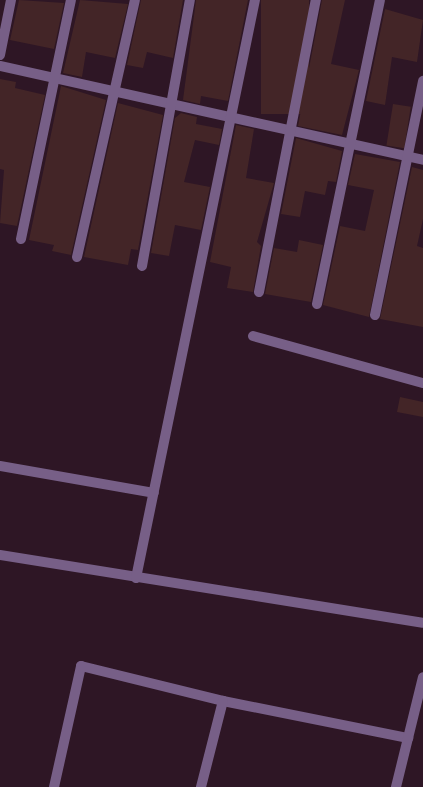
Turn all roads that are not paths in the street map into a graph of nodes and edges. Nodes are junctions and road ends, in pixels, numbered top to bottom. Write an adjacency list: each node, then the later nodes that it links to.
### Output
1 (11, 0): 8 (street)
2 (71, 0): 10 (street)
3 (135, 0): 12 (street)
4 (190, 0): 13 (street)
5 (255, 0): 14 (street)
6 (316, 0): 15 (street)
7 (380, 0): 16 (street)
8 (0, 55)
9 (0, 66): 10 (street)
10 (56, 77): 12 (street); 19 (street)
11 (423, 81): 17 (street)
12 (117, 92): 13 (street); 20 (street)
13 (174, 105): 14 (street); 21 (street)
14 (234, 118): 15 (street); 28 (street)
15 (291, 130): 16 (street); 22 (street)
16 (350, 143): 17 (street); 23 (street)
17 (408, 156): 18 (street); 24 (street)
18 (423, 160)
19 (21, 239)
20 (77, 257)
21 (142, 266)
22 (259, 292)
23 (317, 304)
24 (374, 315)
25 (253, 336): 26 (street)
26 (423, 383)
27 (0, 466): 28 (street)
28 (154, 493): 30 (street)
29 (0, 555): 30 (street)
30 (136, 578): 31 (street)
31 (423, 623)
32 (423, 677): 34 (street)
33 (223, 701): 34 (street); 35 (street); 36 (street)
34 (408, 738): 37 (street)
35 (54, 787)
36 (201, 787)
37 (396, 787)

